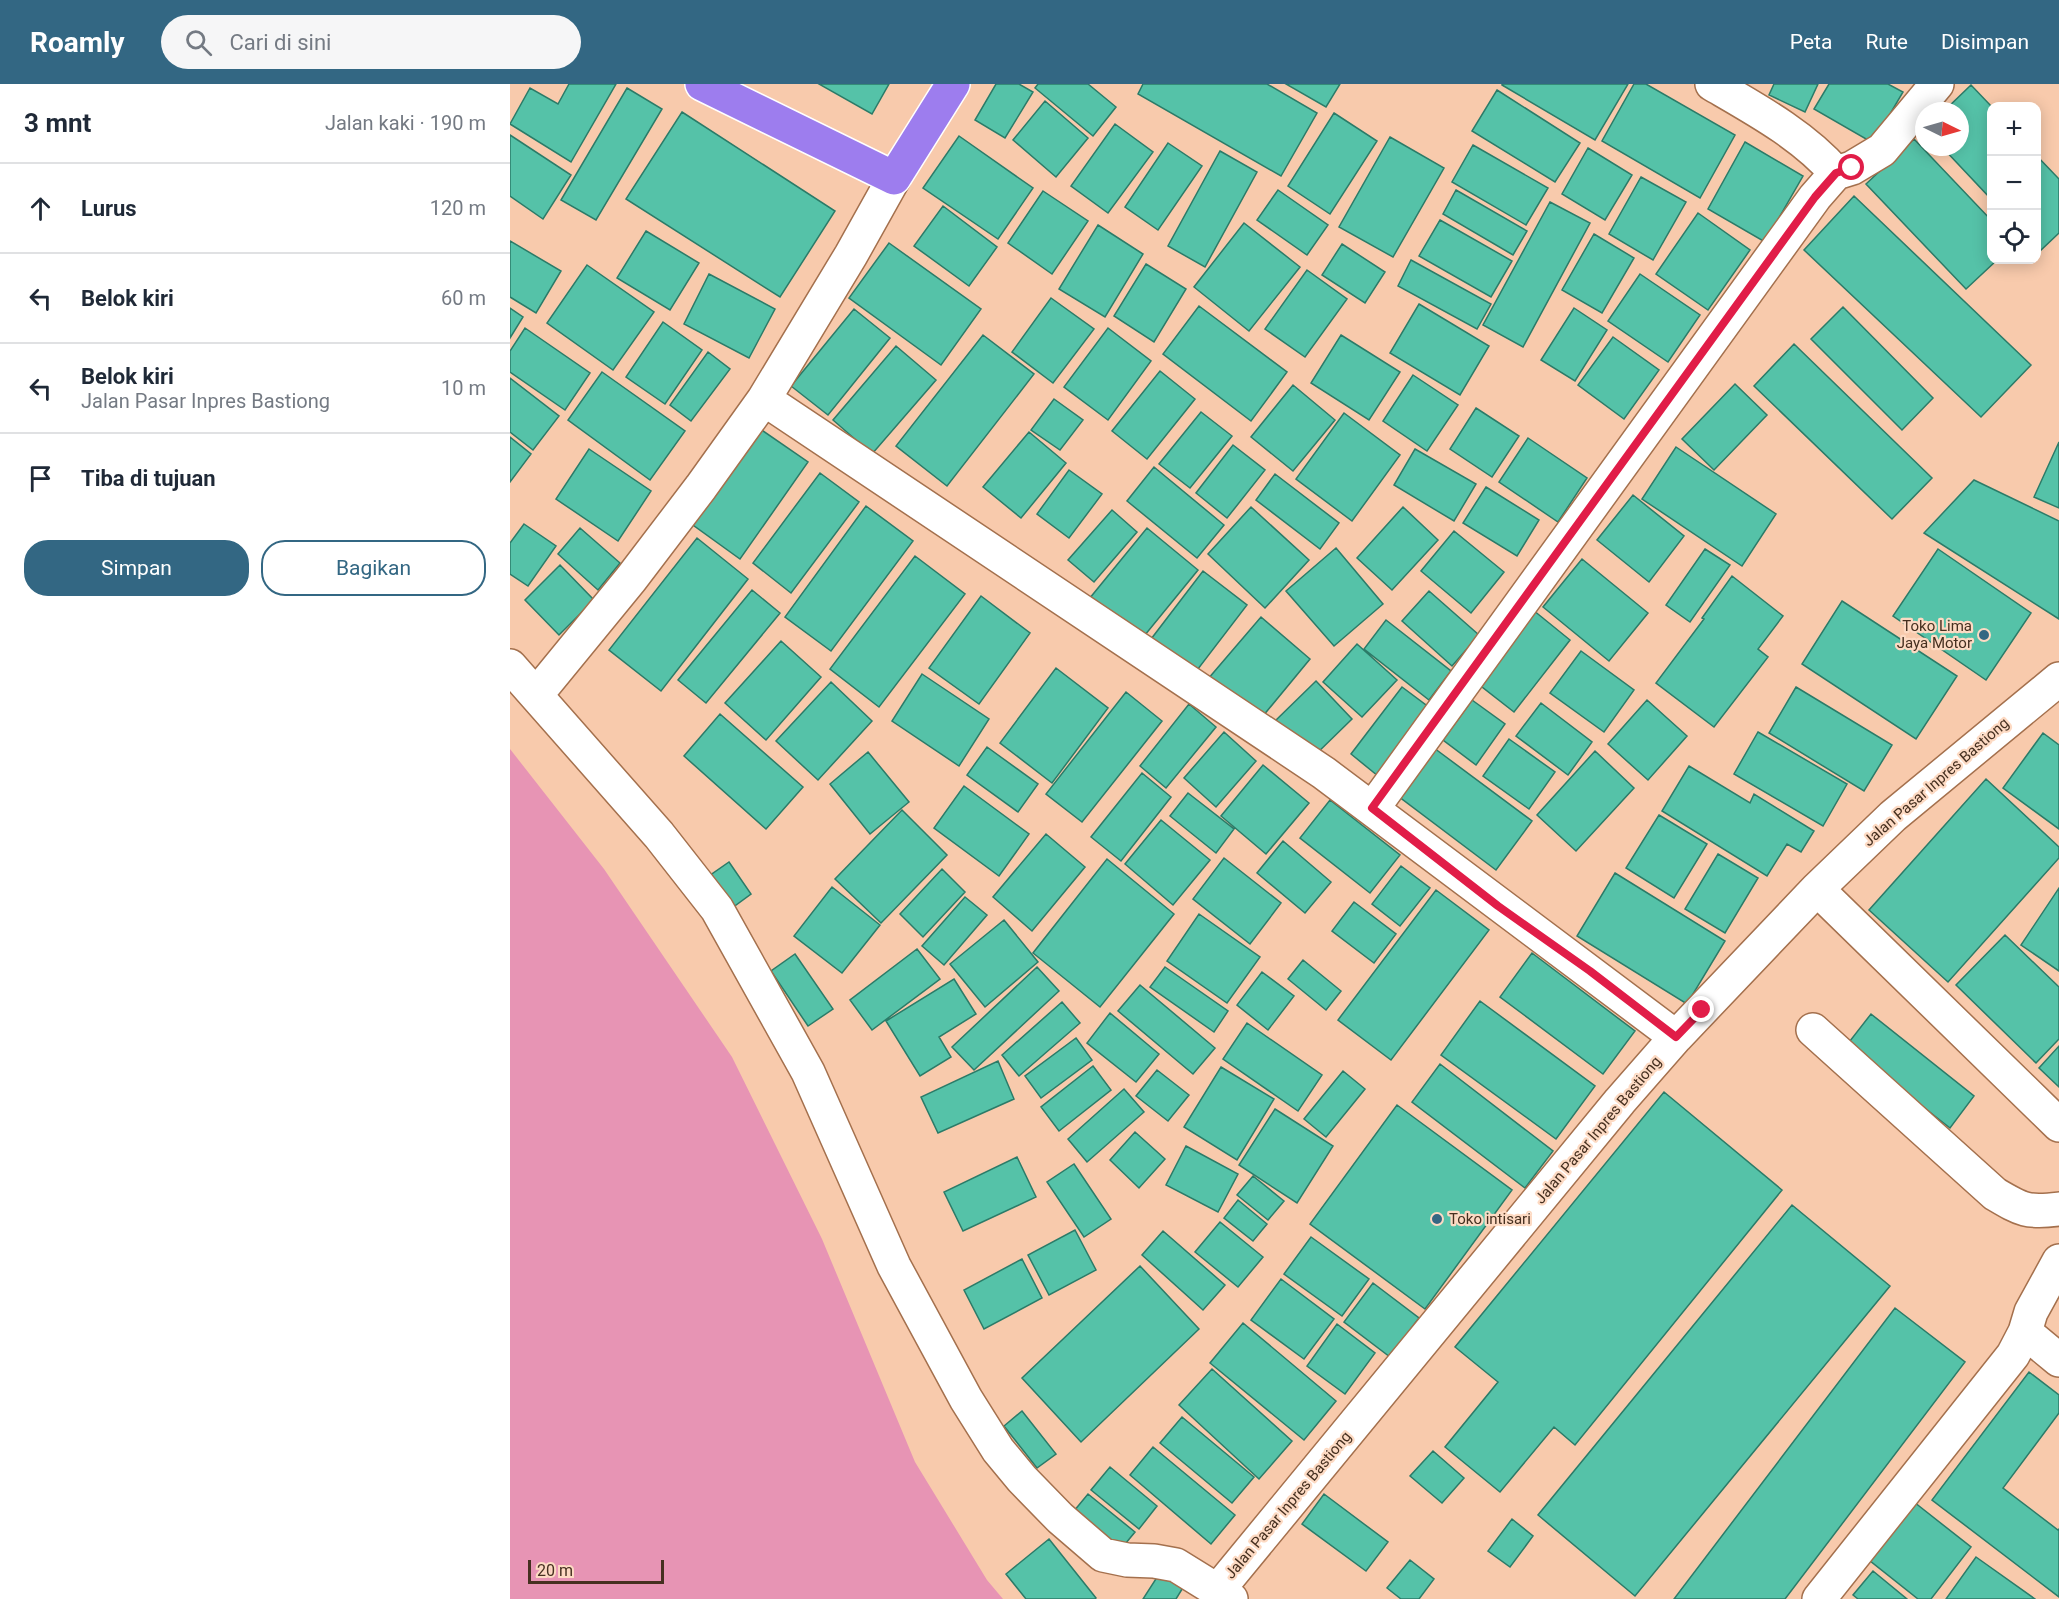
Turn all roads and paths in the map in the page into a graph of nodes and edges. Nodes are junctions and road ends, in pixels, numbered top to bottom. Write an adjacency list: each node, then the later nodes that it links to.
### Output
1 (702, 84): 6 (highway)
2 (953, 84): 6 (highway)
3 (1712, 84): 5 (street)
4 (1937, 84): 5 (street)
5 (1836, 173): 11 (street)
6 (894, 178): 7 (street)
7 (764, 399): 10 (street); 11 (street)
8 (510, 666): 10 (street)
9 (2055, 688): 12 (street, Jalan Pasar Inpres Bastiong)
10 (536, 695): 20 (street)
11 (1372, 808): 14 (street)
12 (1817, 889): 14 (street, Jalan Pasar Inpres Bastiong); 15 (street)
13 (1813, 1030): 16 (street)
14 (1676, 1037): 20 (street, Jalan Pasar Inpres Bastiong)
15 (2059, 1125)
16 (2059, 1209)
17 (2059, 1261): 18 (street)
18 (2025, 1332): 19 (street); 21 (street)
19 (2059, 1360)
20 (1224, 1594)
21 (1819, 1599)

